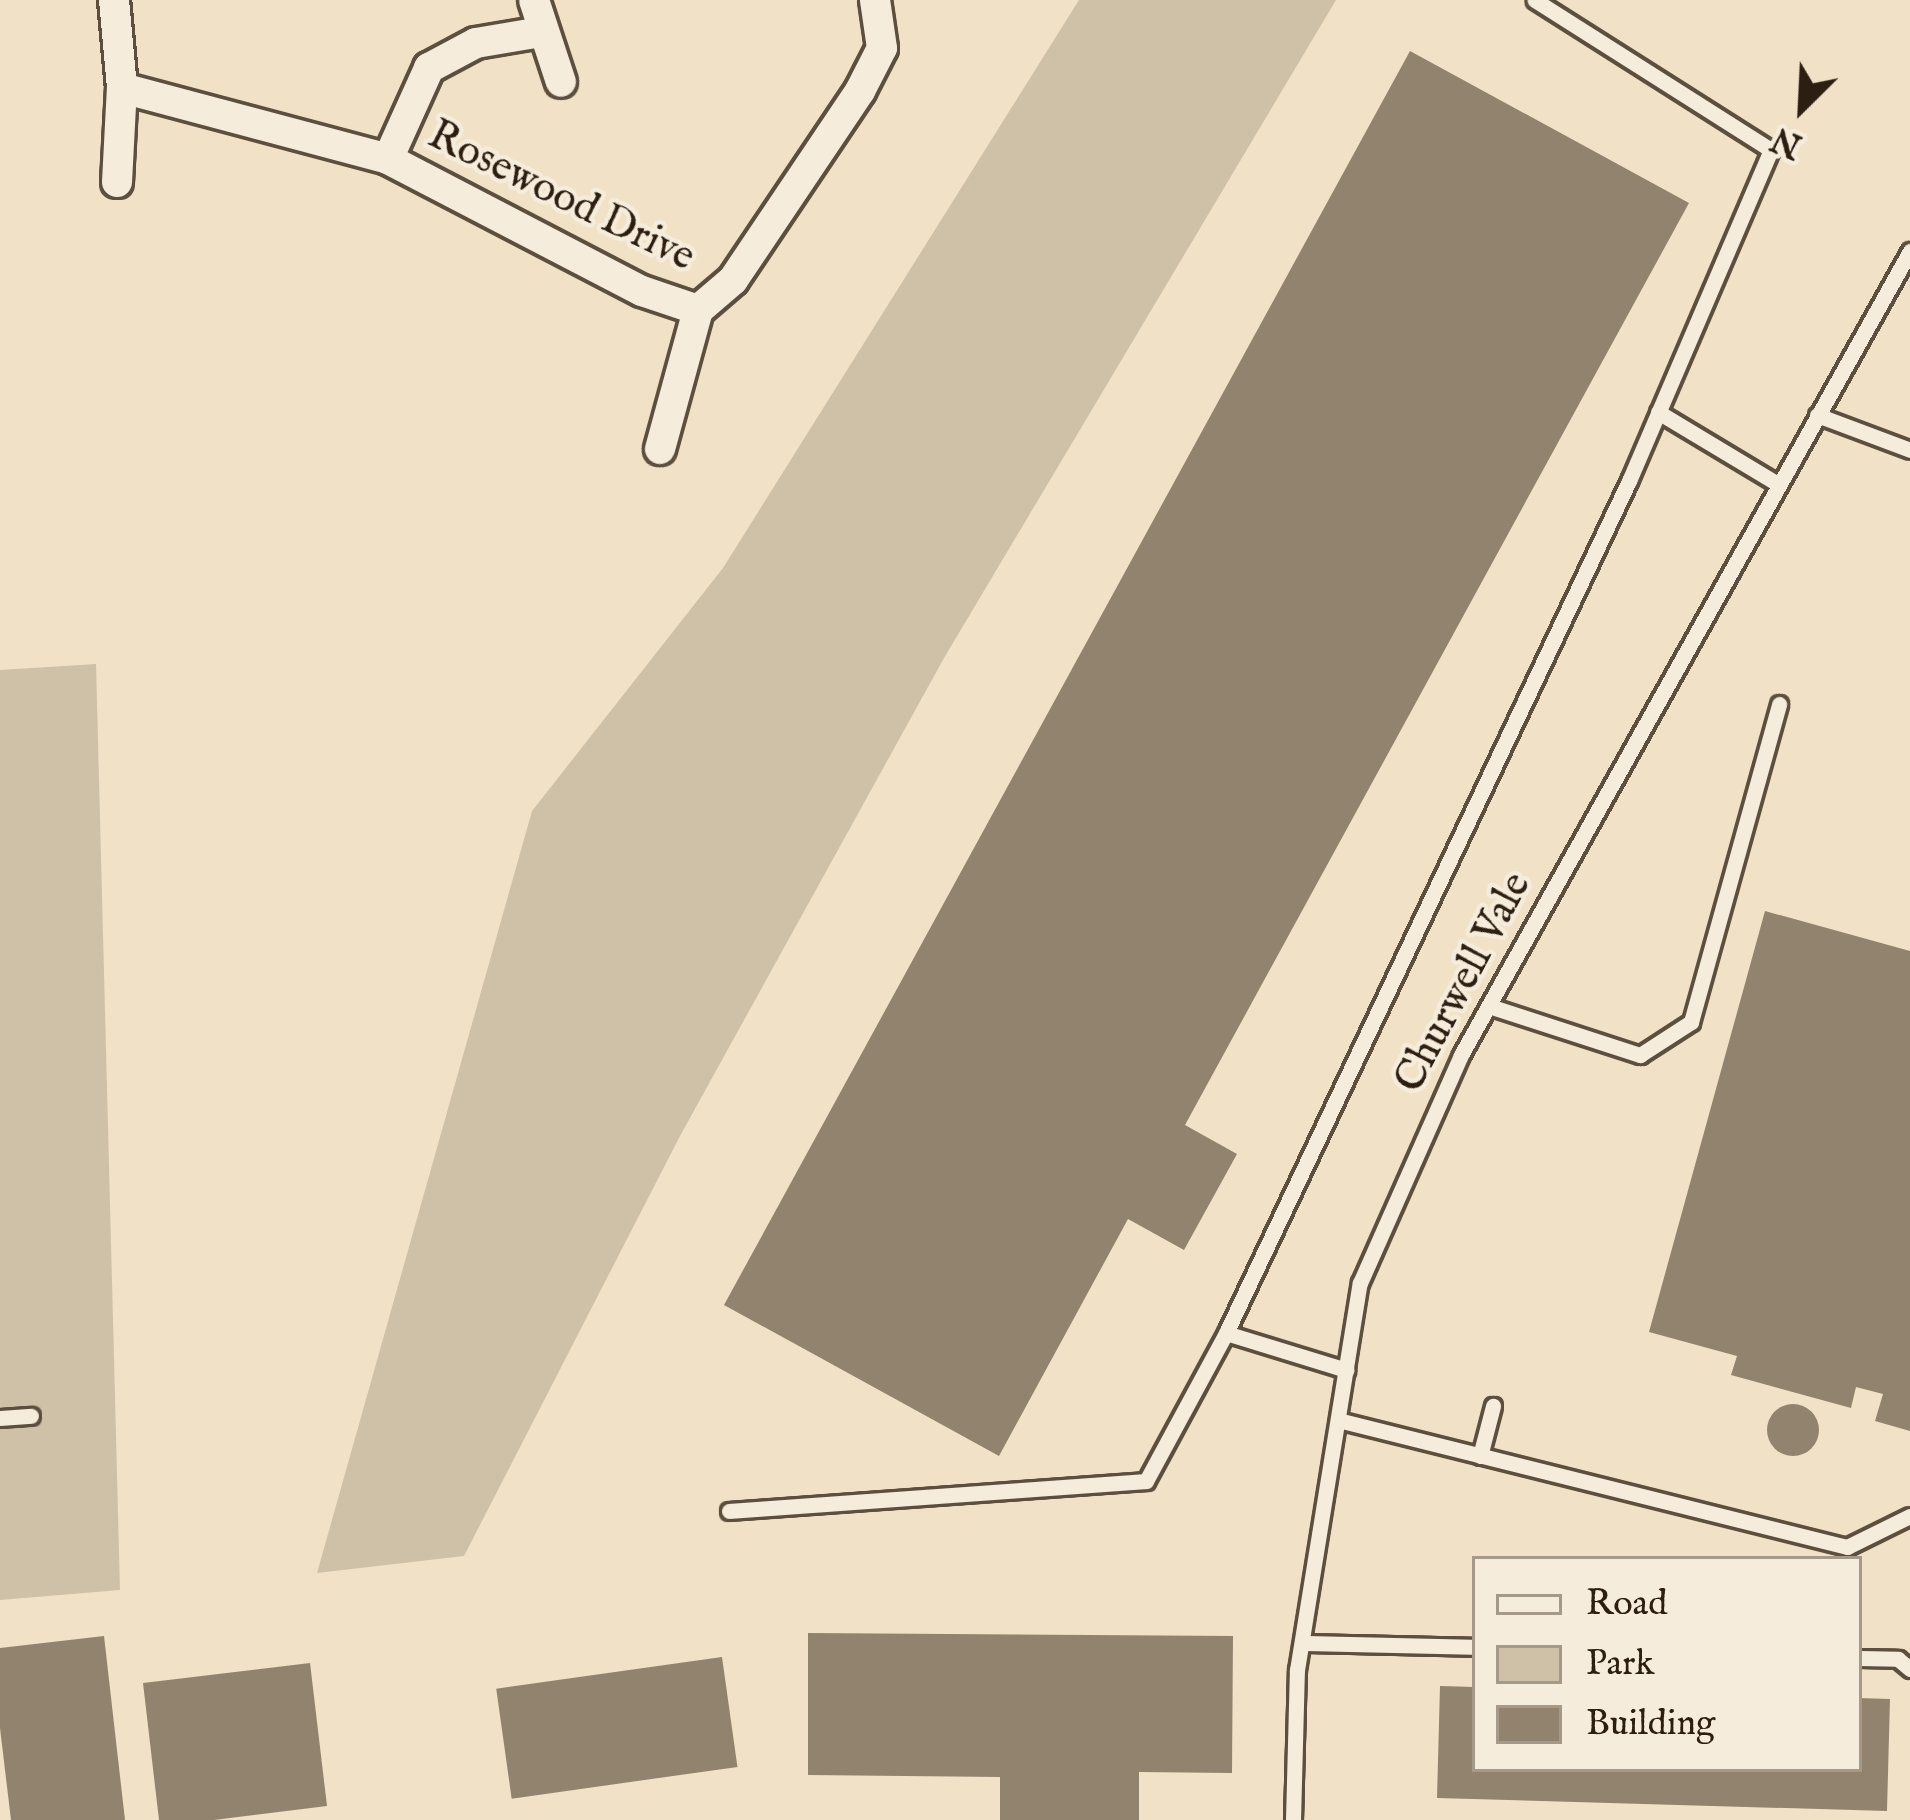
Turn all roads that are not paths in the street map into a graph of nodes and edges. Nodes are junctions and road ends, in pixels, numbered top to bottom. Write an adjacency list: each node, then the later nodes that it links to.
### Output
1 (114, 0): 7 (street)
2 (533, 0): 5 (street)
3 (875, 0): 11 (street, Rosewood Drive)
4 (1535, 0): 12 (lane)
5 (541, 32): 6 (street); 8 (street, Rosewood Drive)
6 (561, 82)
7 (122, 88): 8 (street, Rosewood Drive); 9 (street)
8 (388, 159): 11 (street, Rosewood Drive)
9 (117, 182)
10 (1910, 251): 13 (lane, Churwell Vale)
11 (698, 310): 14 (street, Rosewood Drive)
12 (1658, 412): 16 (lane); 19 (lane)
13 (1817, 416): 15 (lane); 16 (lane, Churwell Vale)
14 (660, 449)
15 (1910, 450)
16 (1778, 484): 18 (lane, Churwell Vale)
17 (1779, 704): 18 (lane)
18 (1489, 1006): 20 (lane, Churwell Vale)
19 (1226, 1333): 20 (lane); 26 (lane)
20 (1346, 1370): 24 (lane, Churwell Vale)
21 (1492, 1406): 25 (lane)
22 (31, 1416): 23 (lane)
23 (0, 1418)
24 (1338, 1420): 25 (lane); 28 (lane, Churwell Vale)
25 (1480, 1456): 27 (lane)
26 (729, 1510)
27 (1910, 1516)
28 (1302, 1643): 29 (lane); 32 (lane, Churwell Vale)
29 (1472, 1647)
30 (1862, 1658): 31 (lane)
31 (1910, 1669)
32 (1293, 1820)

